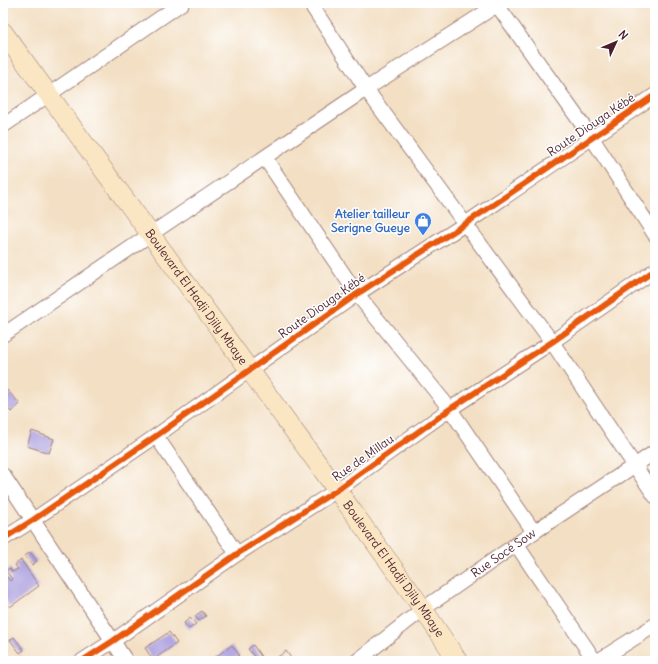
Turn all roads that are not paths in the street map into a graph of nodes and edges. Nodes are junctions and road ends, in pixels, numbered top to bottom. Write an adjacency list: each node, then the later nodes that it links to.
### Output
1 (182, 3): 6 (street)
2 (310, 3): 5 (street)
3 (499, 4): 5 (street); 9 (street)
4 (3, 32): 6 (main road, Boulevard El Hadji Djily Mbaye)
5 (366, 89): 10 (street); 11 (street)
6 (49, 95): 8 (street); 12 (main road, Boulevard El Hadji Djily Mbaye)
7 (655, 95): 9 (street, Route Diouga Kébé)
8 (3, 126)
9 (592, 138): 11 (street, Route Diouga Kébé); 13 (street)
10 (265, 158): 12 (street); 15 (street)
11 (465, 224): 15 (street, Route Diouga Kébé); 17 (street)
12 (151, 234): 16 (street); 18 (main road, Boulevard El Hadji Djily Mbaye)
13 (655, 235)
14 (655, 270): 17 (street, Rue de Millau)
15 (357, 294): 18 (street, Route Diouga Kébé); 19 (street)
16 (3, 335)
17 (552, 342): 19 (street, Rue de Millau); 22 (street)
18 (249, 370): 20 (street, Route Diouga Kébé); 24 (main road, Boulevard El Hadji Djily Mbaye)
19 (450, 409): 24 (street, Rue de Millau); 27 (street)
20 (156, 436): 26 (street, Route Diouga Kébé); 30 (street)
21 (655, 452): 22 (street, Rue Socé Sow)
22 (634, 465): 25 (street); 27 (street, Rue Socé Sow)
23 (3, 475): 26 (street)
24 (337, 490): 30 (street, Rue de Millau); 31 (main road, Boulevard El Hadji Djily Mbaye)
25 (655, 496)
26 (33, 520): 28 (street, Route Diouga Kébé); 33 (street)
27 (534, 532): 29 (street, Rue Socé Sow)
28 (3, 539)
29 (516, 544): 31 (street, Rue Socé Sow); 38 (street)
30 (237, 554): 33 (street, Rue de Millau)
31 (424, 609): 36 (street, Rue Socé Sow); 37 (main road, Boulevard El Hadji Djily Mbaye)
32 (655, 625): 38 (street)
33 (113, 641): 34 (street, Rue de Millau); 35 (street)
34 (82, 661)
35 (126, 661)
36 (357, 661)
37 (458, 661)
38 (596, 661)

